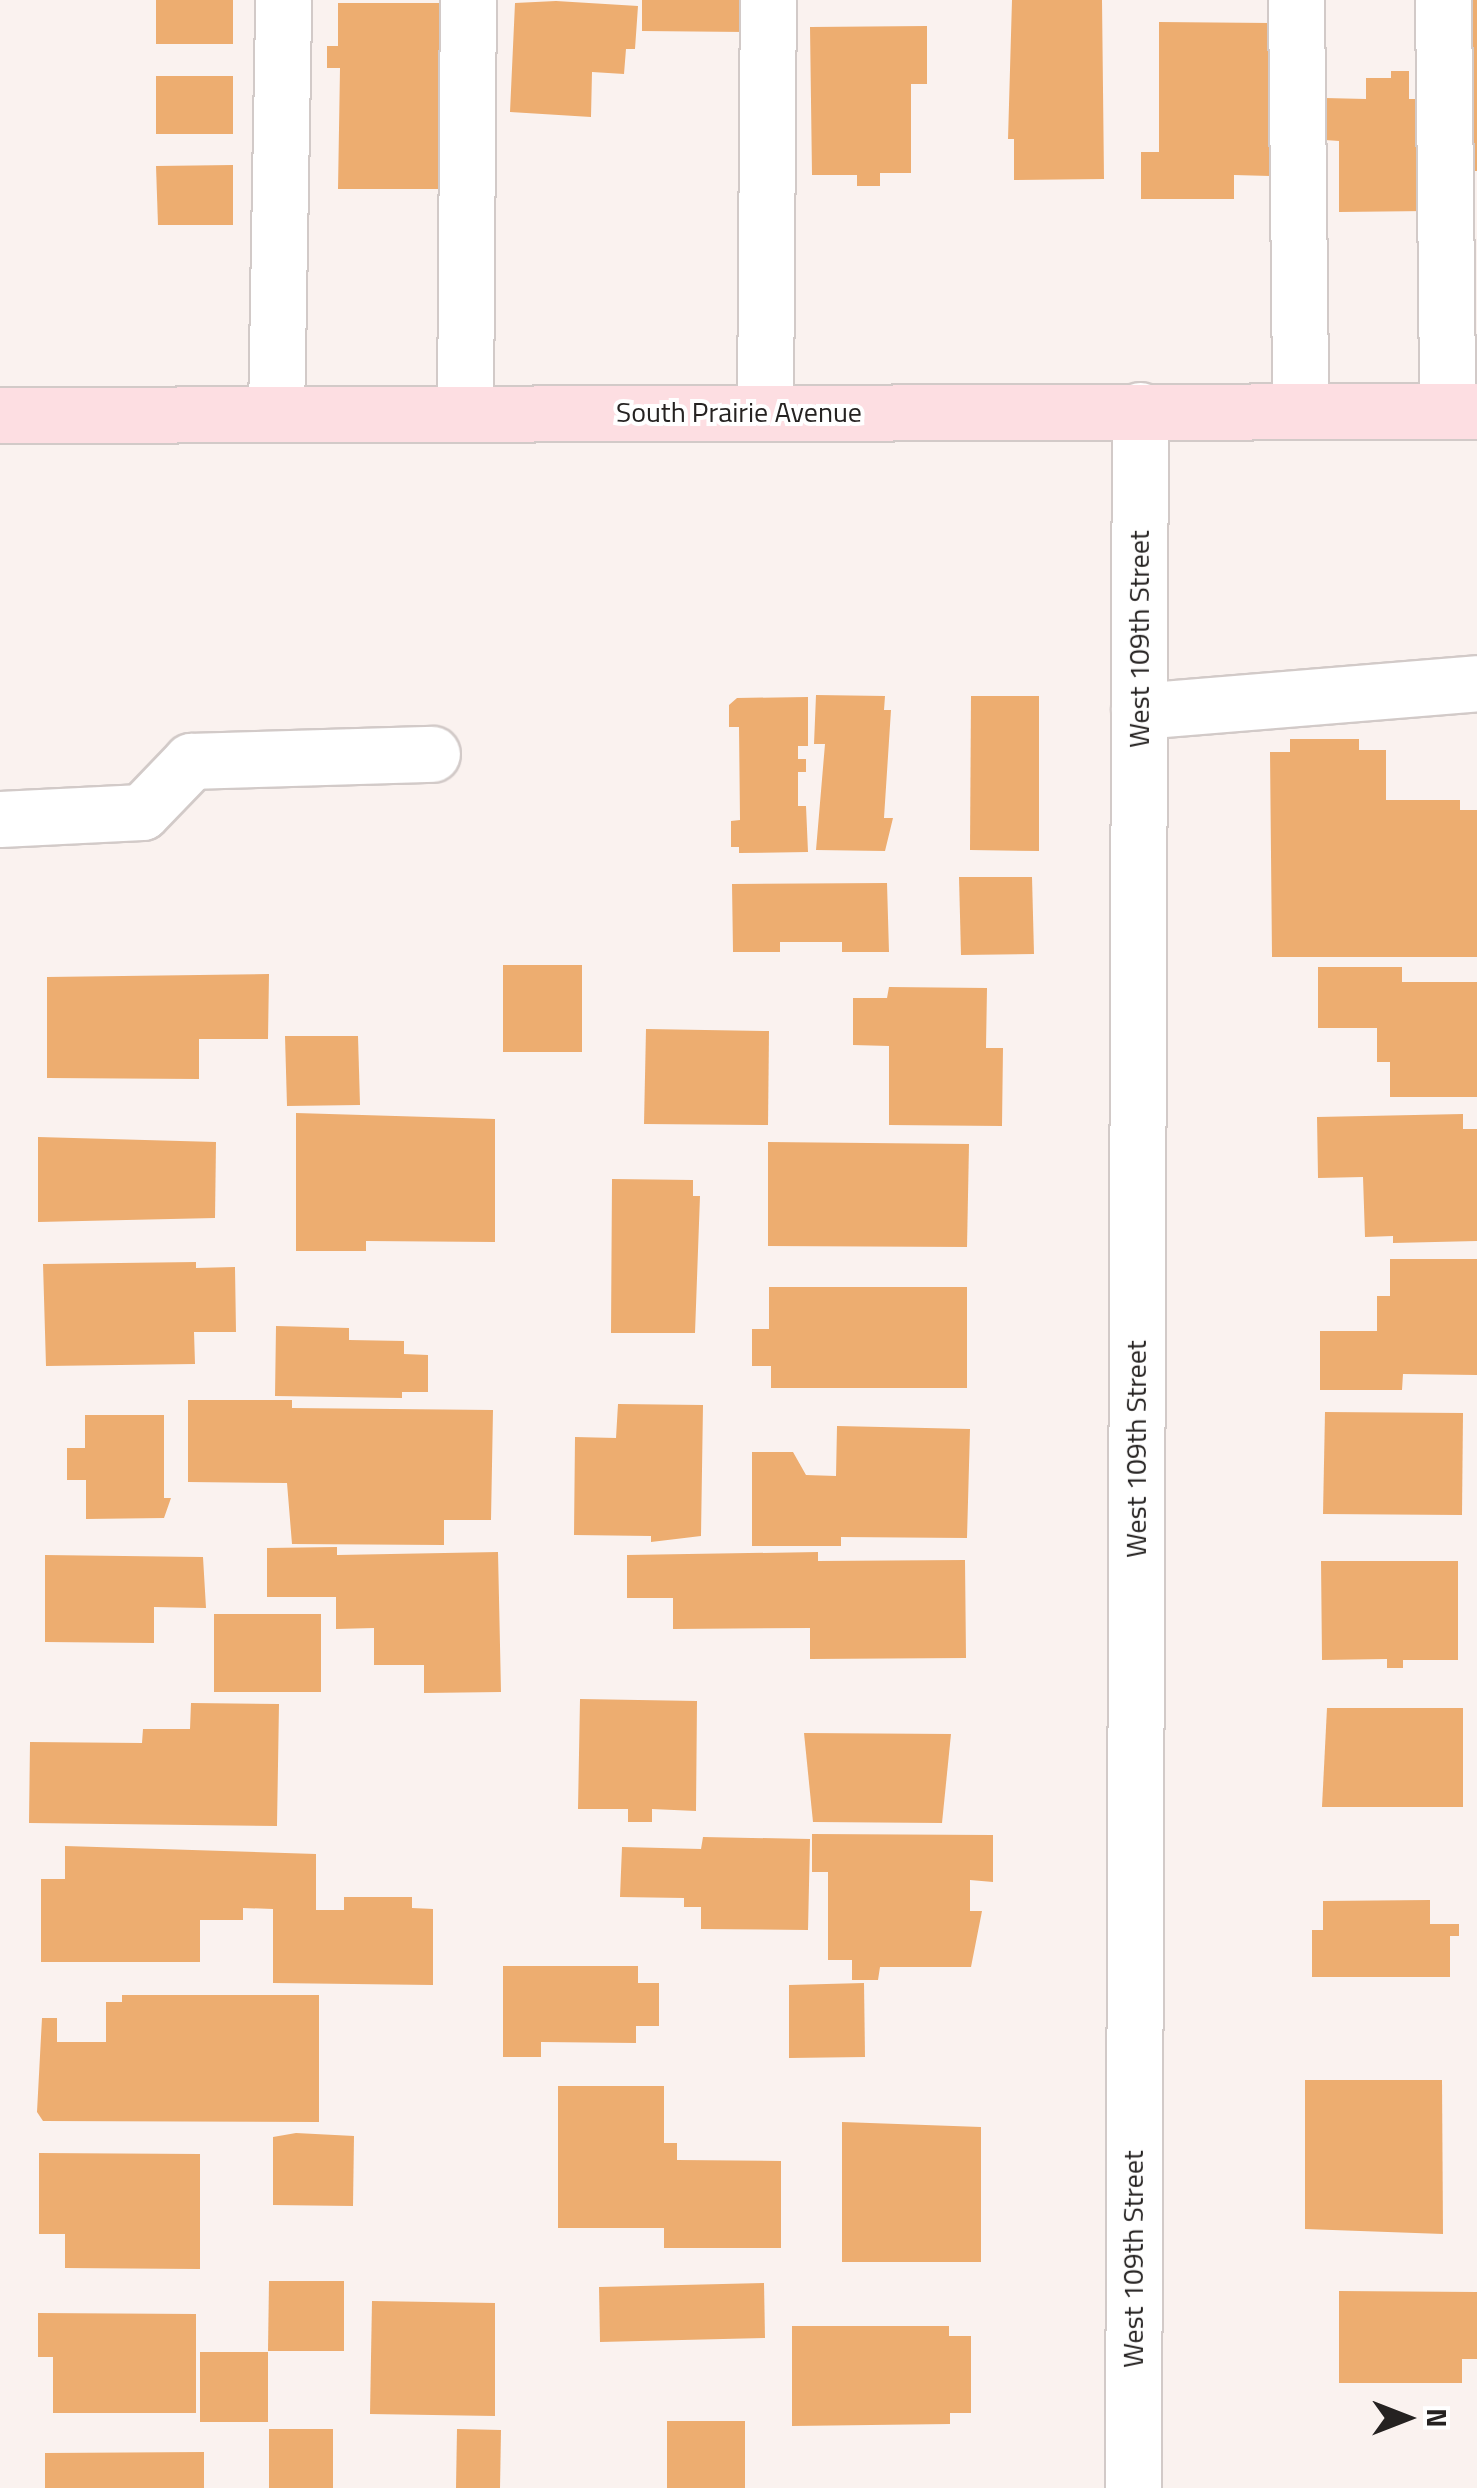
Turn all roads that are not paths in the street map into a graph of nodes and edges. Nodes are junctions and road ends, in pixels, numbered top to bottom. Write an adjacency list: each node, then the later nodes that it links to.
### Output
1 (283, 0): 10 (street)
2 (468, 0): 11 (street)
3 (768, 0): 8 (street)
4 (1296, 0): 7 (street)
5 (1443, 0): 9 (street)
6 (1140, 410): 7 (main road, South Prairie Avenue); 8 (main road, South Prairie Avenue); 14 (street, West 109th Street)
7 (1300, 410): 9 (main road, South Prairie Avenue)
8 (765, 411): 11 (main road, South Prairie Avenue)
9 (1462, 411)
10 (276, 414): 11 (main road, South Prairie Avenue); 12 (main road, South Prairie Avenue)
11 (465, 414)
12 (0, 415)
13 (1477, 682): 14 (street)
14 (1139, 712): 17 (street, West 109th Street)
15 (432, 754): 16 (street)
16 (0, 819)
17 (1133, 2488)

